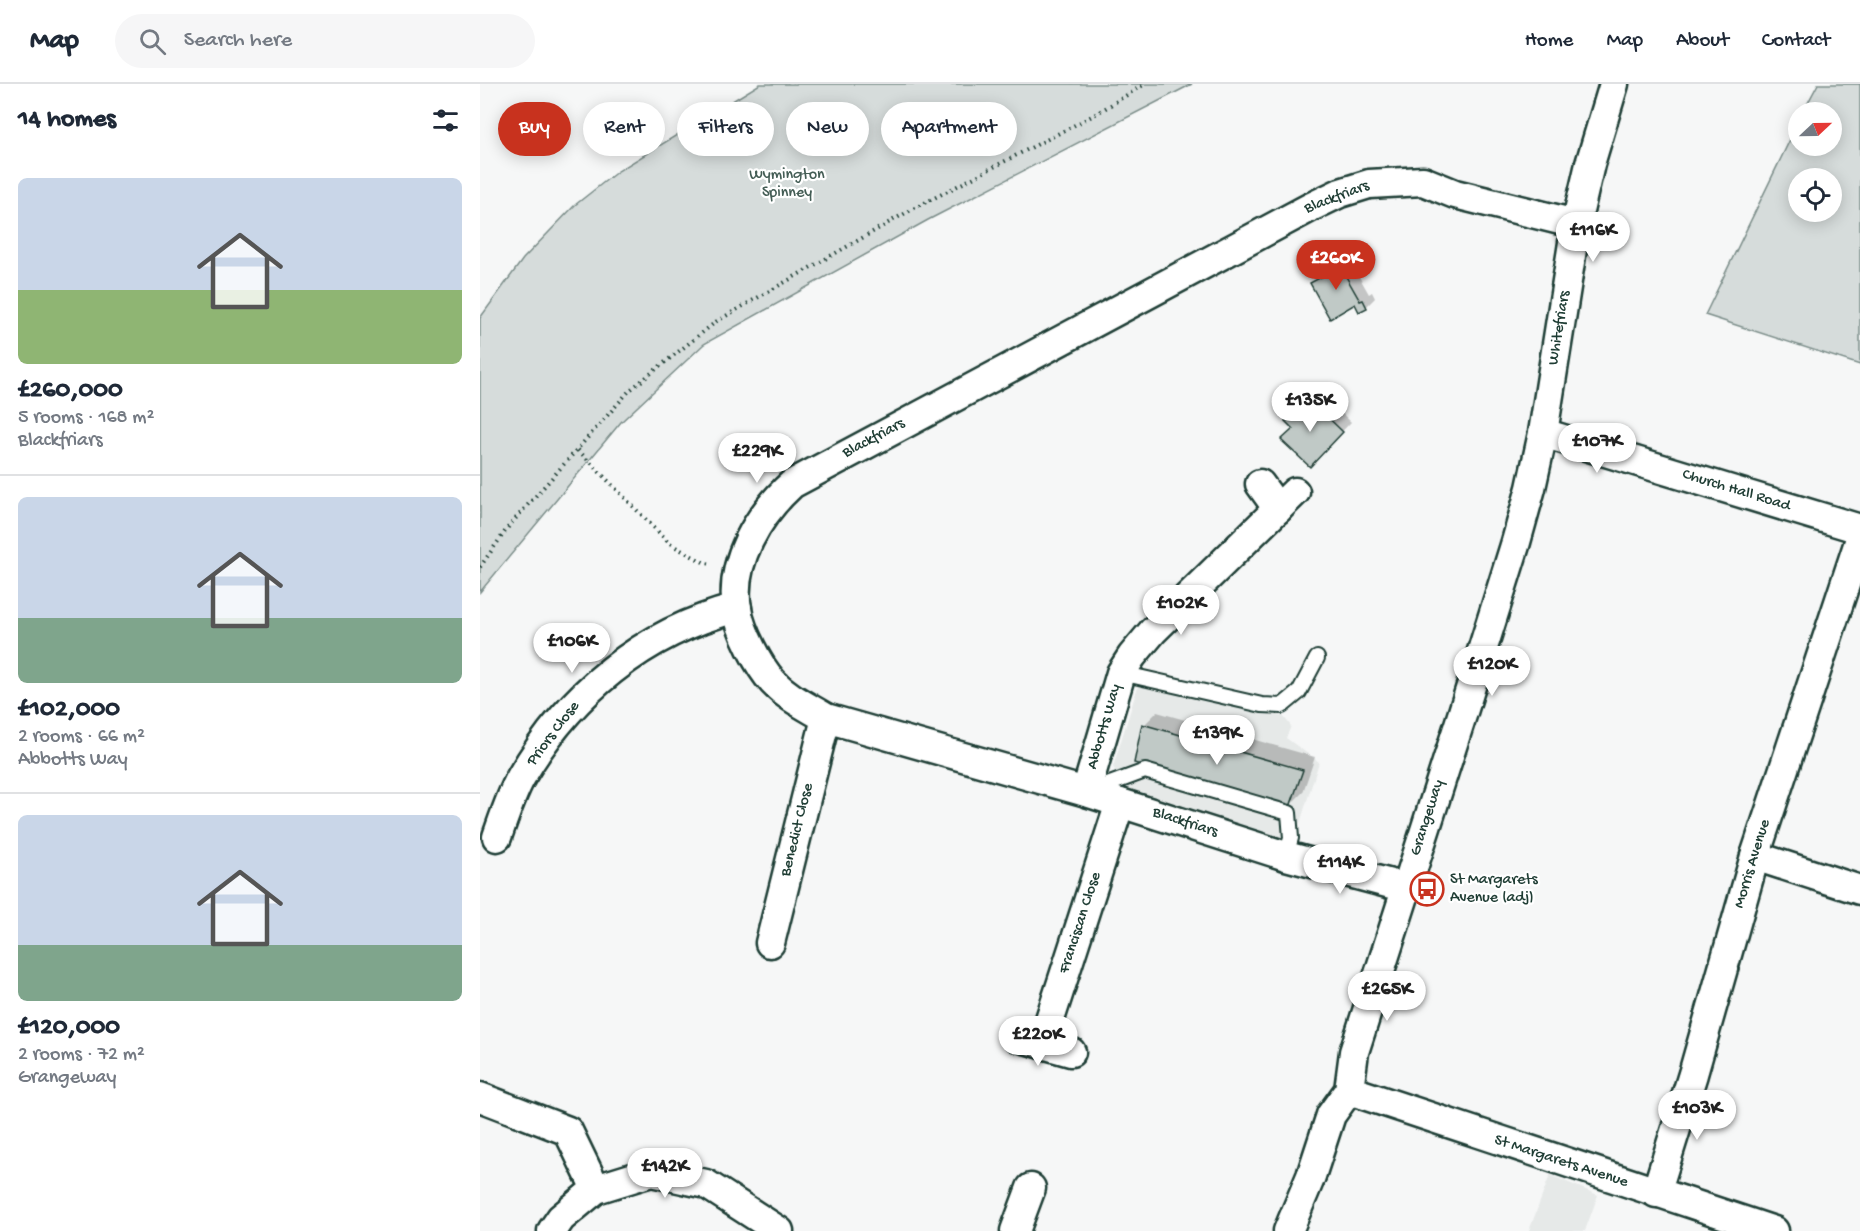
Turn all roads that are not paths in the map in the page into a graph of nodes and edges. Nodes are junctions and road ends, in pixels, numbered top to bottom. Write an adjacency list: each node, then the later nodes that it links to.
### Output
1 (1614, 84): 2 (street, Whitefriars)
2 (1576, 224): 3 (street, Whitefriars); 7 (street, Blackfriars)
3 (1543, 433): 5 (street, Church Hall Road); 16 (street, Grangeway)
4 (1260, 484): 9 (street, Abbotts Way)
5 (1860, 529)
6 (1860, 539): 15 (street, Morris Avenue)
7 (737, 608): 10 (street, Blackfriars); 13 (street, Priors Close)
8 (1317, 658): 9 (lane)
9 (1121, 673): 11 (street, Abbotts Way)
10 (826, 718): 11 (street, Blackfriars); 18 (street, Benedict Close)
11 (1086, 792): 12 (street, Blackfriars); 14 (lane)
12 (1120, 803): 14 (street, Blackfriars); 19 (street, Franciscan Close)
13 (497, 837)
14 (1286, 856): 16 (street, Blackfriars)
15 (1755, 856): 17 (street); 24 (street, Morris Avenue)
16 (1406, 888): 20 (street, Grangeway)
17 (1860, 890)
18 (770, 943)
19 (1071, 1052)
20 (1349, 1090): 24 (street, St Margarets Avenue); 28 (street, Grangeway)
21 (480, 1097): 23 (street)
22 (1031, 1188): 27 (street)
23 (596, 1189): 25 (street); 26 (street)
24 (1656, 1193): 29 (street, St Margarets Avenue)
25 (552, 1231)
26 (779, 1231)
27 (1015, 1231)
28 (1288, 1231)
29 (1773, 1231)

